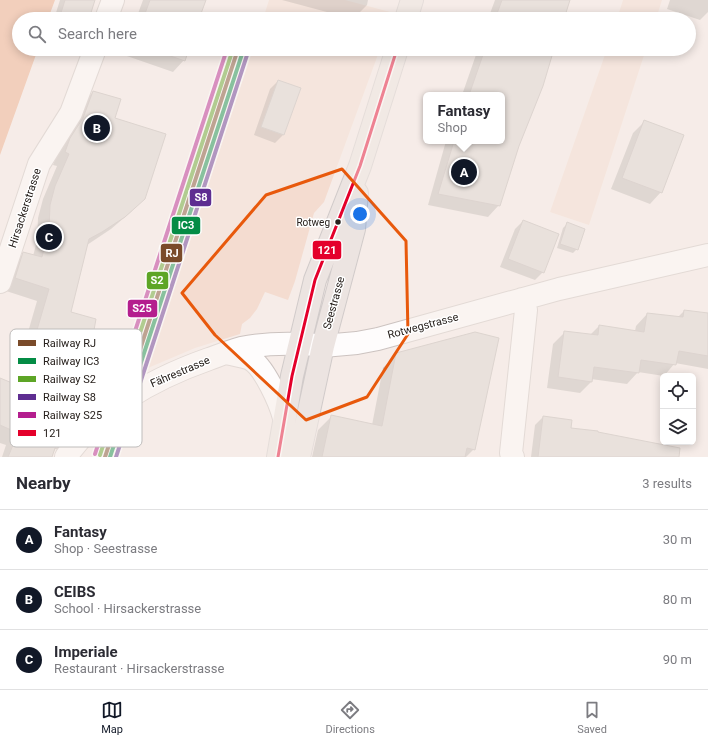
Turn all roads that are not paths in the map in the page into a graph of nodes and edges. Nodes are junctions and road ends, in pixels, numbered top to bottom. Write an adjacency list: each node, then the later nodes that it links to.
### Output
1 (113, 0): 3 (street)
2 (412, 0): 4 (main road)
3 (109, 12)
4 (408, 12)
5 (92, 56): 9 (street, Hirsackerstrasse)
6 (395, 56): 7 (main road, Seestrasse)
7 (360, 166): 11 (main road, Seestrasse); 12 (main road, Seestrasse)
8 (708, 255): 10 (street, Rotwegstrasse)
9 (0, 282)
10 (522, 299): 12 (street, Rotwegstrasse); 20 (street)
11 (299, 343): 12 (street); 13 (street, Fährestrasse); 15 (main road, Seestrasse)
12 (323, 346): 19 (main road, Seestrasse)
13 (226, 353): 14 (street, Fährestrasse); 15 (street)
14 (142, 389)
15 (284, 418): 18 (main road, Seestrasse)
16 (74, 447): 17 (street, Fährestrasse)
17 (66, 457)
18 (278, 457)
19 (299, 457)
20 (513, 457)

